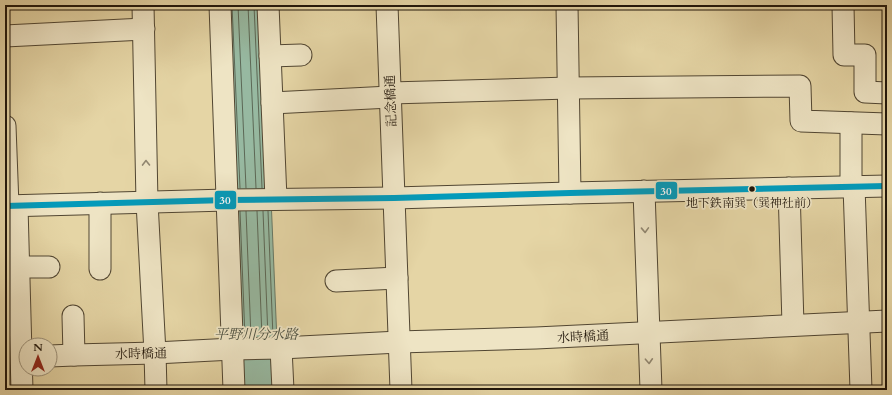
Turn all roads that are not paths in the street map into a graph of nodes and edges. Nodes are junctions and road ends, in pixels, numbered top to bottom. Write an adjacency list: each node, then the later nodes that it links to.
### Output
1 (143, 5): 7 (street)
2 (220, 5): 25 (street)
3 (268, 5): 10 (street)
4 (387, 5): 13 (street, 記念橋通)
5 (567, 5): 11 (street)
6 (843, 5): 12 (street)
7 (144, 29): 8 (street); 26 (street, one-way to 7)
8 (5, 36)
9 (301, 55): 10 (street)
10 (270, 56): 14 (street)
11 (569, 88): 13 (street); 15 (street); 22 (street)
12 (887, 93)
13 (390, 95): 14 (street); 23 (street, 記念橋通)
14 (272, 103): 24 (street)
15 (851, 123): 16 (street); 18 (street)
16 (887, 124)
17 (5, 126): 28 (street)
18 (853, 186): 19 (street); 20 (street); 37 (street)
19 (887, 186)
20 (789, 188): 21 (street); 38 (street)
21 (644, 191): 22 (street); 39 (street, one-way to 39)
22 (570, 193): 23 (street)
23 (394, 198): 24 (street); 32 (street, 記念橋通)
24 (276, 199): 25 (street)
25 (227, 200): 26 (street); 42 (street)
26 (147, 202): 27 (street); 43 (street)
27 (100, 203): 28 (street); 31 (street)
28 (10, 206): 29 (street)
29 (19, 267): 30 (street); 34 (street)
30 (49, 267)
31 (100, 269)
32 (397, 278): 33 (street); 40 (street, 記念橋通)
33 (336, 281)
34 (12, 310): 46 (street)
35 (73, 316): 44 (street)
36 (887, 321): 37 (street, 水時橋通)
37 (858, 322): 38 (street, 水時橋通); 53 (street)
38 (793, 325): 39 (street, 水時橋通)
39 (648, 332): 40 (street, 水時橋通); 52 (street, one-way to 52)
40 (399, 342): 41 (street, 水時橋通); 51 (street, 記念橋通)
41 (280, 348): 42 (street, 水時橋通); 50 (street)
42 (234, 349): 43 (street, 水時橋通); 49 (street)
43 (155, 353): 44 (street, 水時橋通); 48 (street)
44 (74, 354): 45 (street, 水時橋通)
45 (58, 355)
46 (17, 359): 47 (street)
47 (22, 390)
48 (156, 390)
49 (234, 390)
50 (283, 390)
51 (401, 390)
52 (651, 390)
53 (861, 390)

